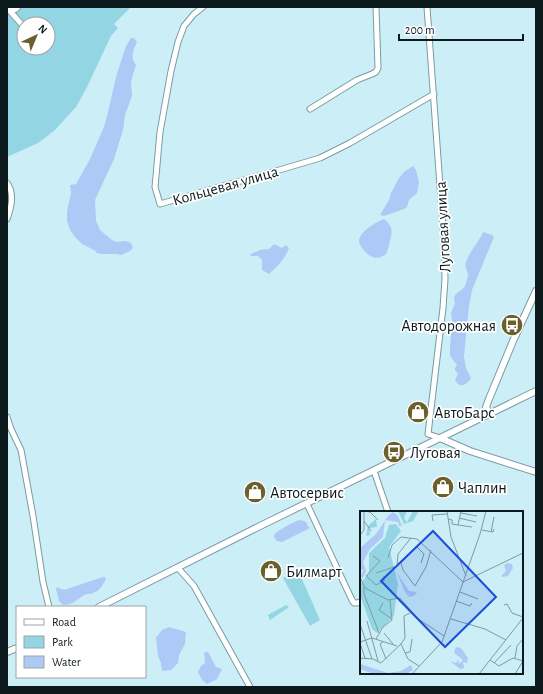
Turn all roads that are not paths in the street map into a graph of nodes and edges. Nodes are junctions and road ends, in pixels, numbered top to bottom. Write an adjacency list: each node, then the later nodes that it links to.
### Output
1 (18, 7): 5 (street)
2 (203, 7): 7 (street, Кольцевая улица)
3 (376, 7): 8 (street)
4 (427, 7): 7 (street, Луговая улица)
5 (8, 10): 6 (street)
6 (16, 19)
7 (434, 94): 15 (street, Луговая улица)
8 (310, 109)
9 (7, 183): 10 (street)
10 (7, 219)
11 (536, 291): 13 (main road)
12 (536, 391): 13 (main road)
13 (489, 414): 15 (main road)
14 (7, 417): 22 (street)
15 (440, 438): 16 (main road); 17 (main road)
16 (374, 471): 18 (main road); 19 (street)
17 (536, 472)
18 (307, 504): 20 (main road); 21 (street)
19 (388, 511)
20 (178, 568): 23 (main road); 24 (street)
21 (360, 602)
22 (49, 606)
23 (101, 606)
24 (250, 687)

